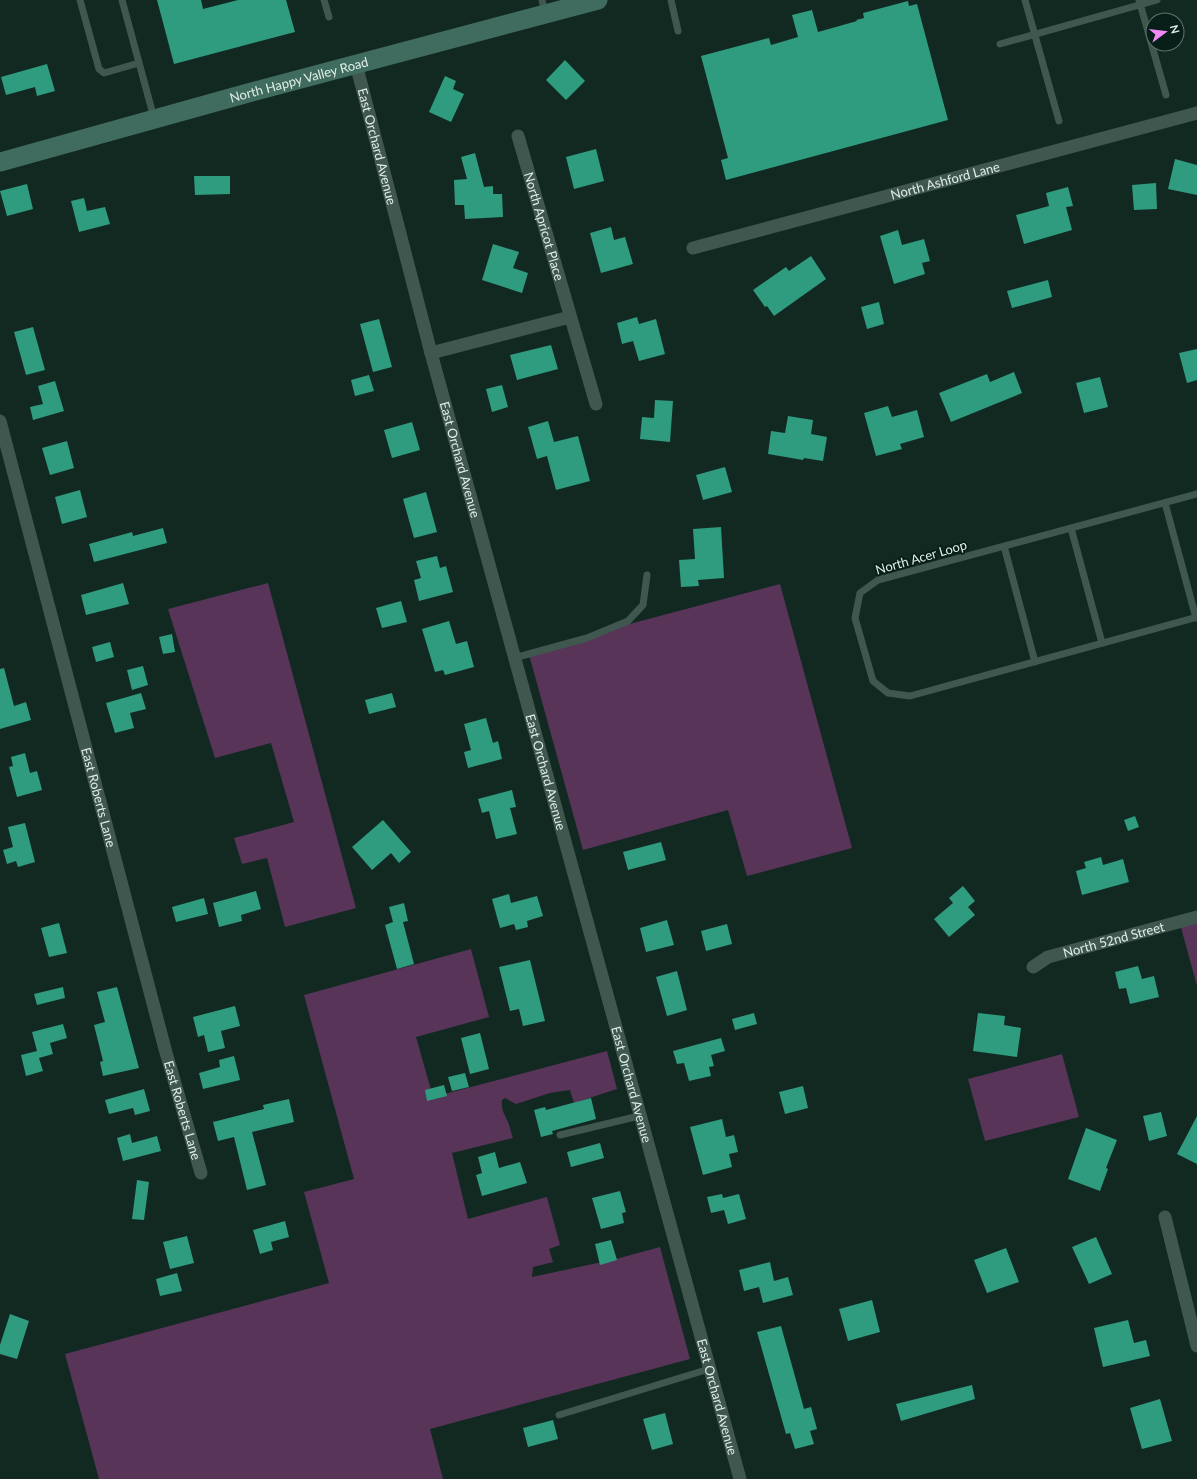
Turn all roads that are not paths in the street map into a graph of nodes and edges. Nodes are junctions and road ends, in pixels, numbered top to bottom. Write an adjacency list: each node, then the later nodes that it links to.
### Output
1 (80, 0): 14 (lane)
2 (122, 0): 14 (lane)
3 (324, 0): 10 (lane)
4 (598, 0): 9 (main road, North Happy Valley Road)
5 (671, 0): 11 (lane)
6 (1025, 0): 12 (lane)
7 (1157, 0): 8 (lane)
8 (1140, 2): 12 (lane); 16 (lane)
9 (544, 7): 15 (main road, North Happy Valley Road)
10 (329, 17)
11 (678, 31)
12 (1033, 34): 13 (lane); 19 (lane)
13 (1000, 44)
14 (139, 63): 18 (lane)
15 (356, 64): 18 (main road, North Happy Valley Road); 24 (street, East Orchard Avenue)
16 (1166, 95)
17 (1197, 113): 22 (street, North Ashford Lane)
18 (154, 119): 21 (main road, North Happy Valley Road)
19 (1059, 121)
20 (518, 136): 23 (street, North Apricot Place)
21 (0, 162)
22 (693, 248)
23 (570, 317): 24 (street); 25 (street, North Apricot Place)
24 (431, 353): 34 (street, East Orchard Avenue)
25 (596, 404)
26 (0, 421): 40 (street, East Roberts Lane)
27 (1197, 494): 28 (lane, North Acer Loop)
28 (1165, 503): 29 (lane, North Acer Loop); 32 (lane)
29 (1071, 528): 30 (lane, North Acer Loop); 33 (lane)
30 (1004, 546): 35 (lane); 35 (lane, North Acer Loop)
31 (647, 575): 34 (lane)
32 (1196, 617): 33 (lane, North Acer Loop)
33 (1102, 643): 35 (lane, North Acer Loop)
34 (514, 658): 38 (street, East Orchard Avenue)
35 (1035, 662)
36 (1197, 917): 37 (street, North 52nd Street)
37 (1033, 967)
38 (639, 1116): 39 (lane); 43 (street, East Orchard Avenue)
39 (560, 1135)
40 (201, 1173)
41 (1165, 1217): 42 (street)
42 (1197, 1346)
43 (709, 1369): 44 (lane); 45 (street, East Orchard Avenue)
44 (559, 1415)
45 (740, 1479)

